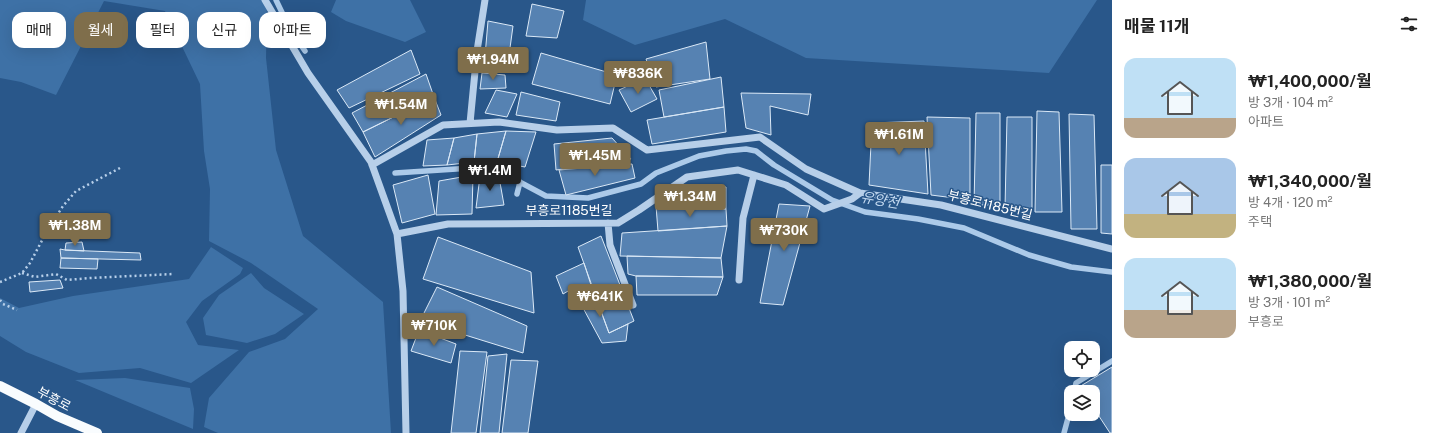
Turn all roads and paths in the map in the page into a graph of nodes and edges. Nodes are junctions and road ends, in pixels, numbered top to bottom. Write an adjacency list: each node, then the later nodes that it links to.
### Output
1 (265, 0): 4 (street)
2 (485, 0): 3 (street)
3 (470, 123): 4 (street, 부흥로1185번길); 7 (street, 부흥로1185번길)
4 (372, 165): 9 (street)
5 (120, 168): 11 (path)
6 (754, 175): 7 (street, 부흥로1185번길); 8 (street, 부흥로1185번길); 13 (street)
7 (860, 193): 10 (street, 부흥로1185번길)
8 (608, 223): 9 (street, 부흥로1185번길); 16 (street)
9 (397, 234): 22 (street)
10 (1112, 249)
11 (22, 273): 12 (path); 14 (path)
12 (174, 274)
13 (739, 280)
14 (0, 282)
15 (0, 300): 17 (path)
16 (633, 305)
17 (17, 310)
18 (0, 386): 19 (main road, 부흥로)
19 (36, 404): 20 (street); 21 (main road, 부흥로)
20 (20, 433)
21 (97, 433)
22 (406, 433)

